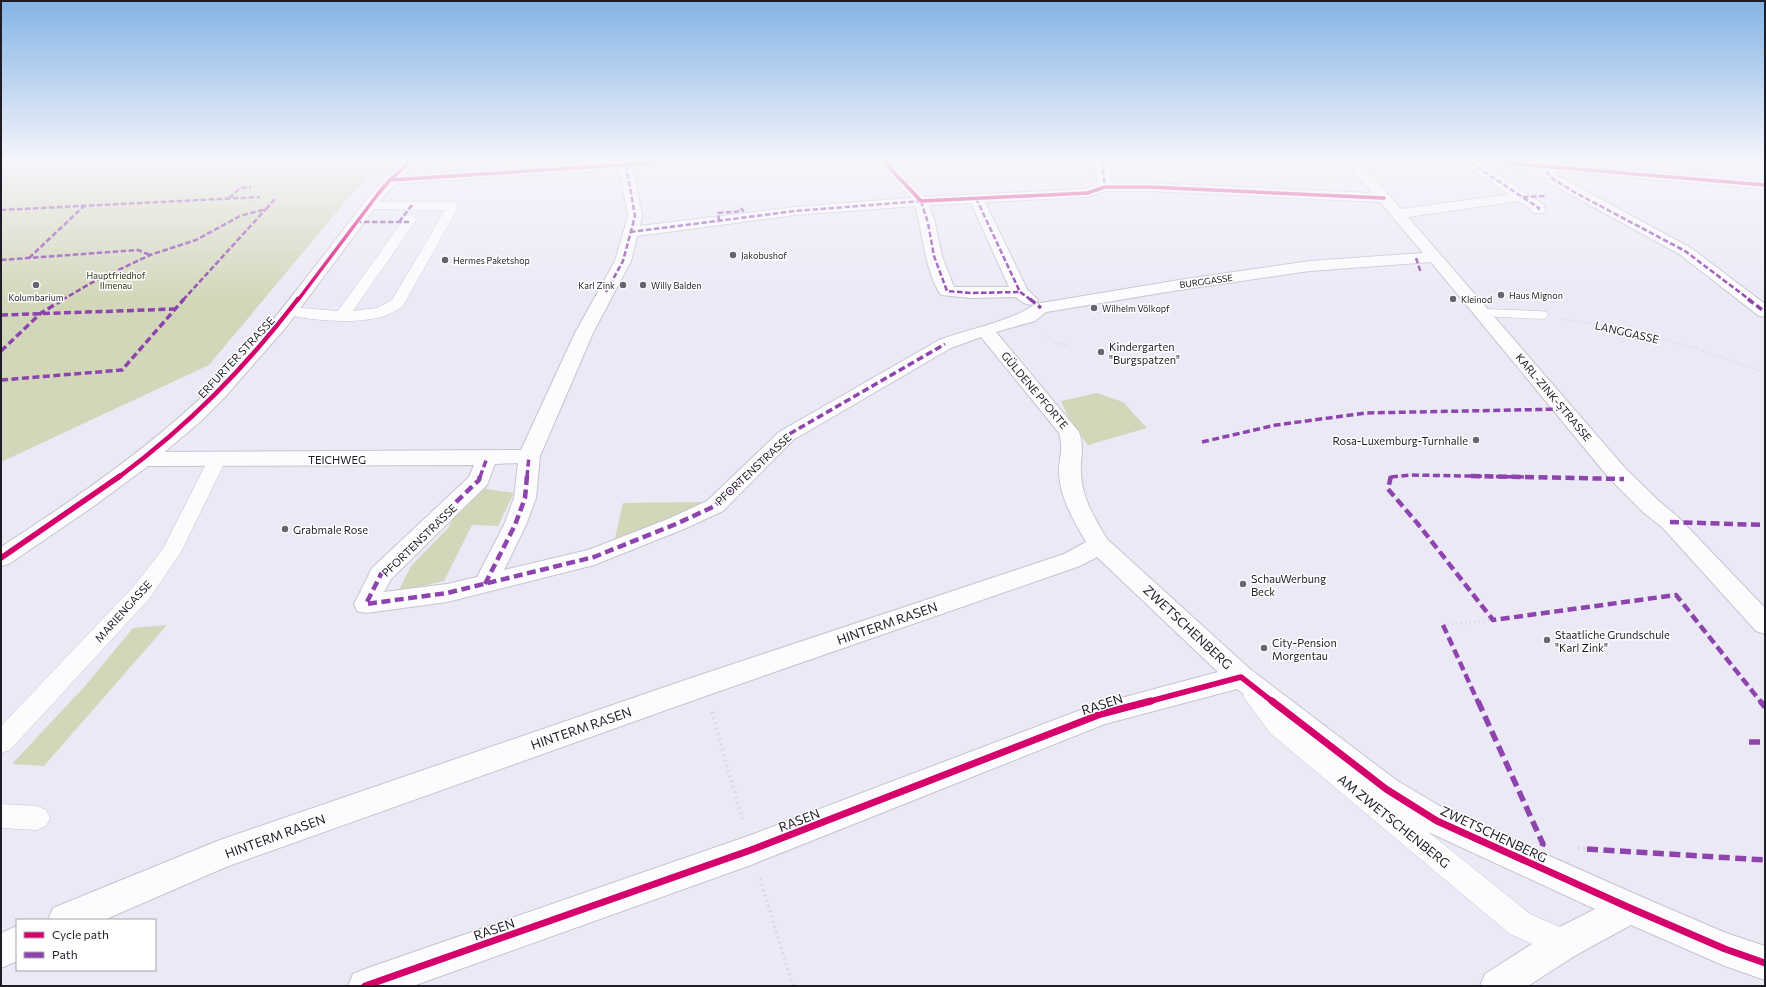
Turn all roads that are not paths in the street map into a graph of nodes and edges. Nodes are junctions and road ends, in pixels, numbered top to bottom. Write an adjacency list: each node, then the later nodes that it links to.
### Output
1 (367, 207): 19 (street, ERFURTER STRASSE)
2 (451, 207): 22 (lane)
3 (633, 207): 14 (street)
4 (845, 207): 14 (street)
5 (923, 207): 16 (street)
6 (980, 207): 16 (street)
7 (1392, 207): 12 (street, KARL-ZINK-STRASSE)
8 (1449, 207): 12 (street)
9 (1538, 207): 11 (street)
10 (1602, 207): 20 (street)
11 (1538, 210)
12 (1398, 214): 15 (street, KARL-ZINK-STRASSE)
13 (411, 219): 22 (lane)
14 (630, 232): 24 (street)
15 (1433, 257): 17 (street, BURGGASSE); 18 (street, KARL-ZINK-STRASSE)
16 (1020, 292): 17 (street)
17 (1041, 308): 23 (street, BURGGASSE)
18 (1477, 309): 21 (lane); 31 (street, KARL-ZINK-STRASSE)
19 (290, 311): 22 (lane); 26 (street, ERFURTER STRASSE)
20 (1765, 312)
21 (1541, 315)
22 (342, 316)
23 (984, 330): 28 (street, GÜLDENE PFORTE); 30 (street, PFORTENSTRASSE)
24 (530, 456): 25 (street, TEICHWEG); 30 (street)
25 (487, 458): 27 (street, TEICHWEG); 30 (street, PFORTENSTRASSE)
26 (144, 459): 27 (street, TEICHWEG); 29 (street, ERFURTER STRASSE)
27 (217, 460): 33 (lane, MARIENGASSE)
28 (1099, 545): 32 (street, ZWETSCHENBERG); 37 (street, HINTERM RASEN)
29 (1, 558)
30 (485, 584)
31 (1765, 624)
32 (1241, 677): 36 (street, ZWETSCHENBERG); 38 (lane, AM ZWETSCHENBERG); 42 (street, RASEN)
33 (1, 743)
34 (1, 816): 35 (lane)
35 (37, 818)
36 (1630, 908): 38 (street); 41 (street, ZWETSCHENBERG)
37 (67, 919)
38 (1564, 943): 43 (street)
39 (16, 944): 40 (street)
40 (1, 951)
41 (1765, 963)
42 (365, 986)
43 (1497, 986)

